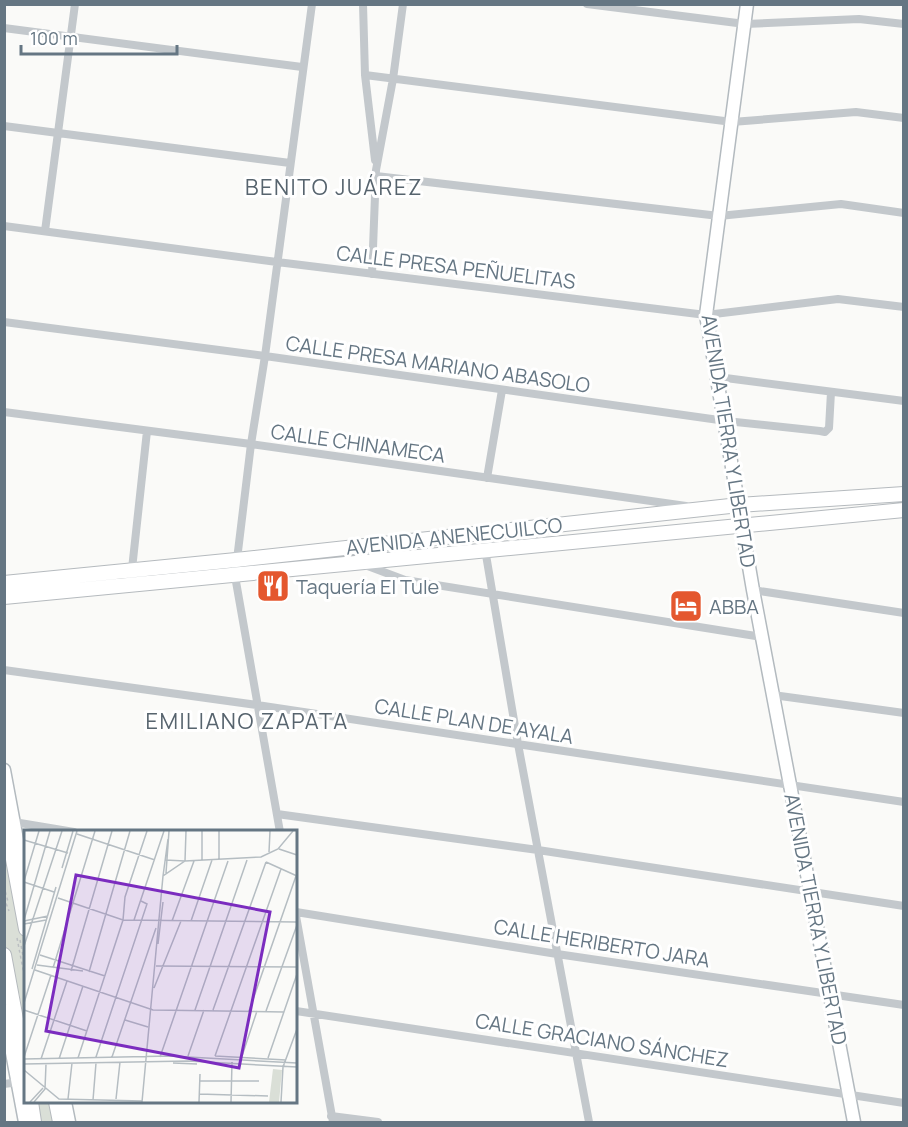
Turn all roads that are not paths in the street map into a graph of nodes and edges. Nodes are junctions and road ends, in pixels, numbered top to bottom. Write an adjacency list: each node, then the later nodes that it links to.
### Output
1 (75, 4): 10 (street)
2 (312, 4): 11 (street)
3 (363, 4): 12 (street)
4 (403, 4): 13 (street)
5 (587, 4): 7 (street)
6 (747, 4): 7 (street, AVENIDA TIERRA Y LIBERTAD)
7 (745, 24): 8 (street); 15 (street, AVENIDA TIERRA Y LIBERTAD)
8 (903, 24)
9 (4, 28): 10 (street)
10 (70, 37): 11 (street); 17 (street)
11 (302, 67): 18 (street)
12 (365, 75): 13 (street); 19 (street)
13 (393, 79): 15 (street); 19 (street)
14 (903, 118): 15 (street)
15 (732, 122): 21 (street, AVENIDA TIERRA Y LIBERTAD)
16 (4, 126): 17 (street)
17 (57, 133): 18 (street); 23 (street)
18 (290, 163): 24 (street)
19 (376, 173): 21 (street); 25 (street)
20 (903, 213): 21 (street)
21 (719, 216): 27 (street, AVENIDA TIERRA Y LIBERTAD)
22 (4, 226): 23 (street, CALLE PRESA PEÑUELITAS)
23 (45, 231): 24 (street, CALLE PRESA PEÑUELITAS)
24 (277, 262): 25 (street, CALLE PRESA PEÑUELITAS); 29 (street)
25 (372, 274): 27 (street, CALLE PRESA PEÑUELITAS)
26 (903, 307): 27 (street, CALLE PRESA PEÑUELITAS)
27 (706, 315): 30 (street, AVENIDA TIERRA Y LIBERTAD)
28 (4, 322): 29 (street, CALLE PRESA MARIANO ABASOLO)
29 (265, 356): 31 (street, CALLE PRESA MARIANO ABASOLO); 37 (street)
30 (718, 377): 32 (street); 35 (street, AVENIDA TIERRA Y LIBERTAD)
31 (502, 390): 35 (street, CALLE PRESA MARIANO ABASOLO); 38 (street)
32 (831, 392): 33 (street); 35 (street, CALLE PRESA MARIANO ABASOLO)
33 (903, 401)
34 (4, 412): 36 (street, CALLE CHINAMECA)
35 (726, 421): 40 (street, AVENIDA TIERRA Y LIBERTAD)
36 (147, 431): 37 (street, CALLE CHINAMECA); 47 (street)
37 (251, 444): 38 (street, CALLE CHINAMECA); 45 (street)
38 (487, 478): 41 (street, CALLE CHINAMECA)
39 (903, 494): 40 (main road, AVENIDA ANENECUILCO)
40 (739, 505): 41 (main road, AVENIDA ANENECUILCO); 43 (street, AVENIDA TIERRA Y LIBERTAD)
41 (707, 509): 45 (main road, AVENIDA ANENECUILCO)
42 (903, 510): 43 (main road, AVENIDA ANENECUILCO)
43 (742, 525): 44 (main road, AVENIDA ANENECUILCO); 50 (street, AVENIDA TIERRA Y LIBERTAD)
44 (485, 549): 46 (main road, AVENIDA ANENECUILCO); 51 (street)
45 (236, 560): 47 (main road, AVENIDA ANENECUILCO); 48 (street)
46 (359, 563): 48 (main road, AVENIDA ANENECUILCO); 51 (street)
47 (132, 569): 49 (main road, AVENIDA ANENECUILCO)
48 (235, 576): 52 (main road, AVENIDA ANENECUILCO); 57 (street)
49 (4, 583)
50 (753, 590): 53 (street); 54 (street, AVENIDA TIERRA Y LIBERTAD)
51 (493, 596): 54 (street); 59 (street)
52 (6, 598)
53 (903, 613)
54 (762, 637): 56 (street, AVENIDA TIERRA Y LIBERTAD)
55 (4, 669): 57 (street, CALLE PLAN DE AYALA)
56 (773, 695): 58 (street); 61 (street, AVENIDA TIERRA Y LIBERTAD)
57 (257, 705): 59 (street, CALLE PLAN DE AYALA); 64 (street)
58 (903, 713)
59 (518, 744): 61 (street, CALLE PLAN DE AYALA); 68 (street)
60 (4, 770): 65 (street)
61 (790, 786): 62 (street, CALLE PLAN DE AYALA); 70 (street, AVENIDA TIERRA Y LIBERTAD)
62 (903, 802)
63 (4, 811): 65 (main road)
64 (277, 814): 67 (street); 68 (street)
65 (11, 825): 66 (street); 69 (street); 74 (main road)
66 (64, 830)
67 (280, 830)
68 (538, 850): 70 (street); 75 (street)
69 (24, 880)
70 (811, 893): 71 (street); 77 (street, AVENIDA TIERRA Y LIBERTAD)
71 (903, 906)
72 (297, 912): 75 (street, CALLE HERIBERTO JARA)
73 (297, 922): 81 (street)
74 (21, 930)
75 (557, 954): 77 (street, CALLE HERIBERTO JARA); 82 (street)
76 (4, 955): 83 (main road)
77 (830, 993): 78 (street, CALLE HERIBERTO JARA); 85 (street, AVENIDA TIERRA Y LIBERTAD)
78 (903, 1005)
79 (4, 1010): 83 (street)
80 (297, 1011): 81 (street, CALLE GRACIANO SÁNCHEZ)
81 (313, 1014): 82 (street, CALLE GRACIANO SÁNCHEZ); 92 (street)
82 (576, 1052): 85 (street, CALLE GRACIANO SÁNCHEZ); 98 (street)
83 (23, 1078): 84 (street); 86 (street)
84 (4, 1084)
85 (849, 1095): 91 (street, CALLE GRACIANO SÁNCHEZ); 99 (street, AVENIDA TIERRA Y LIBERTAD)
86 (24, 1100)
87 (24, 1103): 93 (street)
88 (31, 1103): 94 (main road)
89 (56, 1103): 95 (main road)
90 (65, 1103): 96 (street)
91 (903, 1103)
92 (332, 1119): 97 (street)
93 (25, 1122)
94 (34, 1122)
95 (60, 1122)
96 (69, 1122)
97 (378, 1122)
98 (589, 1122)
99 (854, 1122)

